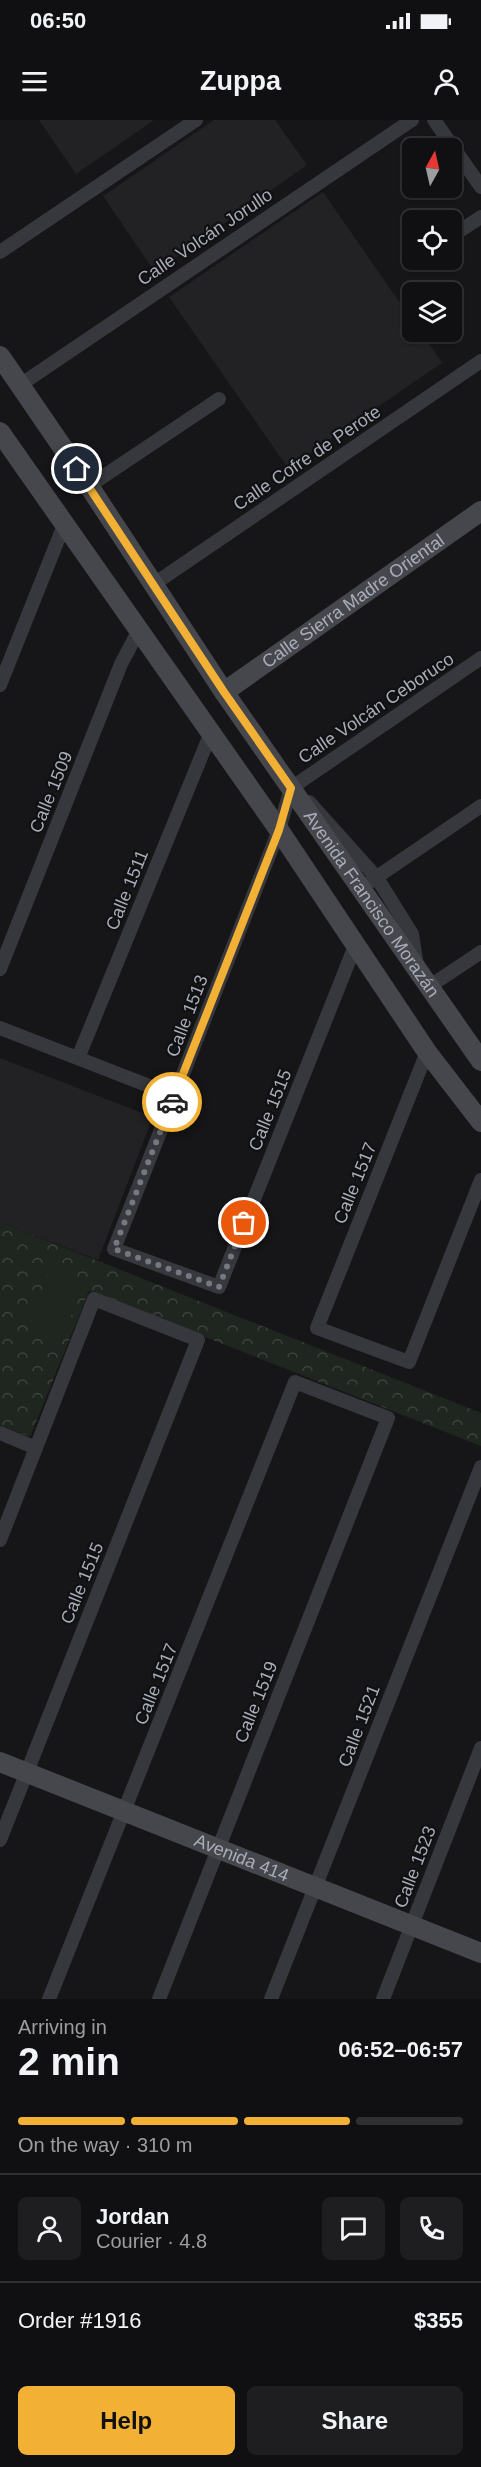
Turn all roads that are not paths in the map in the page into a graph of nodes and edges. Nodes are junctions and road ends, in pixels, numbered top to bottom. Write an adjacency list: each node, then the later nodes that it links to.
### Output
1 (196, 120): 7 (street)
2 (412, 120): 10 (street, Calle Volcán Jorullo)
3 (434, 120): 4 (street)
4 (481, 187)
5 (481, 217): 6 (street)
6 (462, 229)
7 (0, 252)
8 (0, 356): 10 (street, Avenida Francisco Morazán)
9 (481, 361): 16 (street, Calle Cofre de Perote)
10 (20, 385): 13 (street, Avenida Francisco Morazán)
11 (219, 399): 13 (street)
12 (0, 432): 15 (street, Avenida Francisco Morazán)
13 (89, 486): 16 (street, Avenida Francisco Morazán)
14 (481, 511): 20 (street, Calle Sierra Madre Oriental)
15 (64, 525): 17 (street, Avenida Francisco Morazán); 19 (street)
16 (154, 584): 20 (street, Avenida Francisco Morazán)
17 (139, 630): 21 (street, Avenida Francisco Morazán); 28 (street, Calle 1509)
18 (481, 658): 22 (street, Calle Volcán Ceboruco)
19 (0, 685)
20 (224, 692): 22 (street, Avenida Francisco Morazán)
21 (210, 735): 24 (street, Avenida Francisco Morazán); 32 (street, Calle 1511)
22 (291, 788): 24 (street, Calle 1513); 25 (street, Avenida Francisco Morazán)
23 (481, 806): 25 (street)
24 (279, 830): 26 (street, Avenida Francisco Morazán); 34 (street, Calle 1513)
25 (369, 882): 29 (street, Avenida Francisco Morazán)
26 (355, 945): 31 (street, Avenida Francisco Morazán); 37 (street, Calle 1515)
27 (481, 952): 29 (street)
28 (0, 969)
29 (430, 986): 33 (street, Avenida Francisco Morazán)
30 (0, 1028): 32 (street)
31 (427, 1052): 35 (street, Avenida Francisco Morazán); 36 (street, Calle 1517)
32 (78, 1058): 34 (street)
33 (481, 1061)
34 (175, 1096): 37 (street, Calle 1513)
35 (481, 1122)
36 (481, 1180)
37 (114, 1249)
38 (388, 1418): 46 (street, Calle 1517); 48 (street, Calle 1519)
39 (0, 1433): 40 (street)
40 (36, 1448): 42 (street); 45 (street, Calle 1515)
41 (481, 1467): 49 (street, Calle 1521)
42 (0, 1540)
43 (481, 1748): 50 (street, Calle 1523)
44 (0, 1762): 45 (street, Avenida 414)
45 (26, 1773): 46 (street, Avenida 414); 47 (street, Calle 1515)
46 (124, 1811): 48 (street, Avenida 414); 52 (street, Calle 1517)
47 (0, 1840)
48 (218, 1849): 49 (street, Avenida 414); 53 (street, Calle 1519)
49 (315, 1887): 50 (street, Avenida 414); 54 (street, Calle 1521)
50 (412, 1926): 51 (street, Avenida 414); 55 (street, Calle 1523)
51 (481, 1953)
52 (49, 1999)
53 (159, 1999)
54 (272, 1999)
55 (383, 1999)

